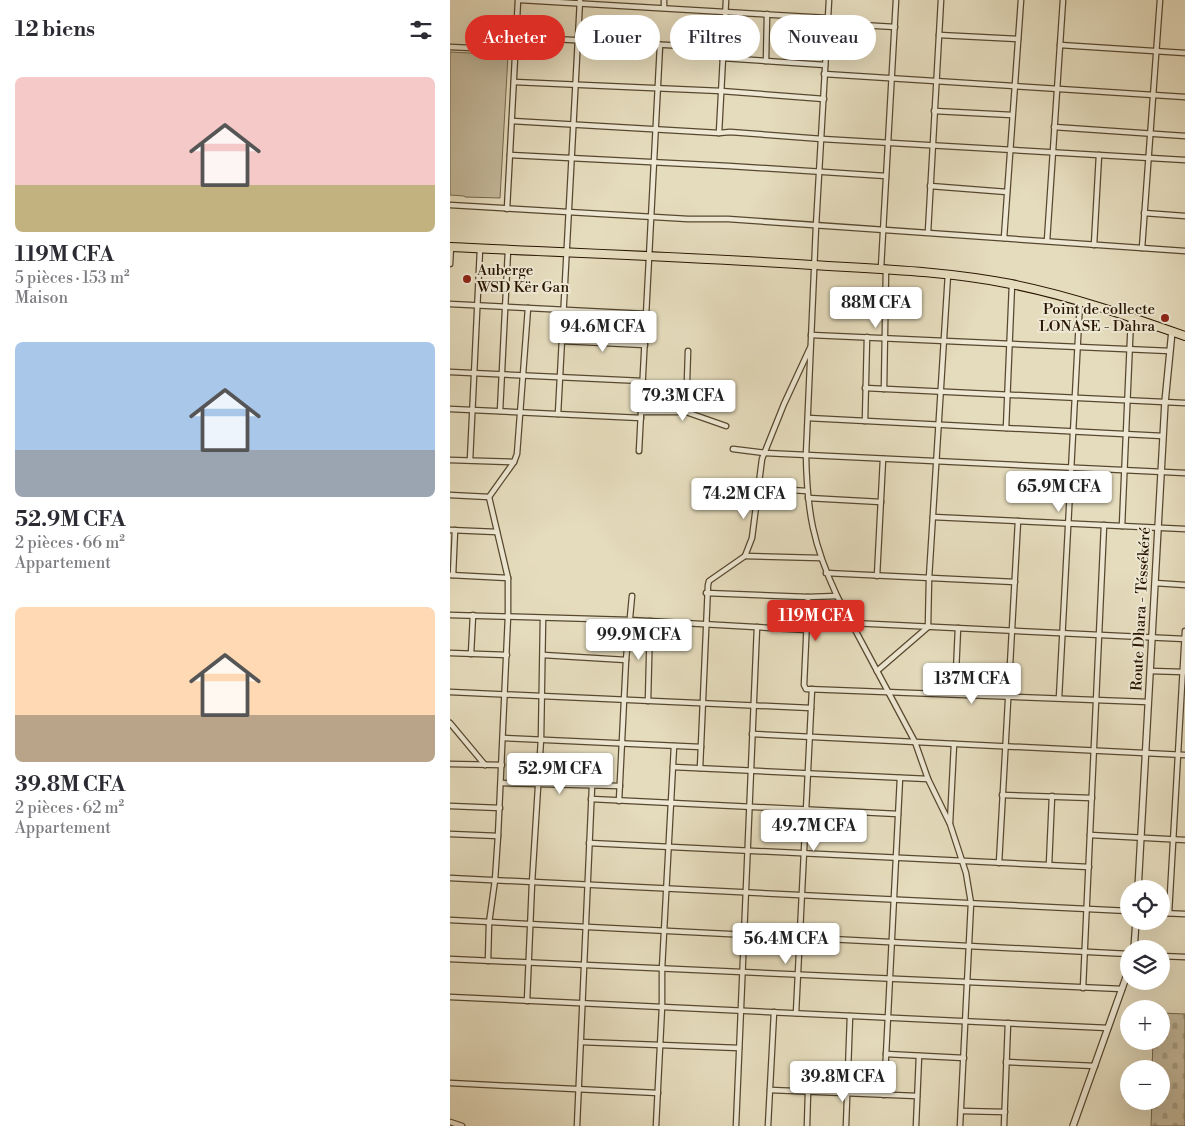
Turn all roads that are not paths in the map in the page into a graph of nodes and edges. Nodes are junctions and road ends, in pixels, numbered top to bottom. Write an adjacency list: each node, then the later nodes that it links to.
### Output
1 (519, 0): 10 (street); 14 (street)
2 (664, 0): 11 (street)
3 (726, 0): 12 (street)
4 (829, 0): 18 (street)
5 (896, 0): 20 (street)
6 (941, 0): 21 (street)
7 (1021, 0): 22 (street)
8 (1063, 0): 25 (street)
9 (1160, 0): 28 (street)
10 (580, 2): 11 (street); 15 (street)
11 (664, 8): 12 (street)
12 (725, 12): 13 (street); 16 (street)
13 (767, 14): 17 (street); 36 (street)
14 (518, 15)
15 (579, 15)
16 (725, 15)
17 (777, 15)
18 (828, 15)
19 (876, 25): 20 (street)
20 (895, 27): 39 (street)
21 (939, 34): 22 (street); 40 (street)
22 (1018, 39): 43 (street)
23 (660, 45): 24 (street)
24 (670, 45)
25 (1060, 45): 28 (street); 44 (street)
26 (450, 47): 27 (street)
27 (465, 48)
28 (1156, 52): 29 (street); 47 (street)
29 (1185, 53)
30 (515, 60): 41 (street)
31 (577, 60): 42 (street)
32 (659, 60): 45 (street)
33 (722, 60): 46 (street)
34 (744, 60): 36 (street)
35 (825, 60): 37 (street)
36 (766, 62): 37 (street)
37 (825, 65): 38 (street)
38 (824, 74): 39 (street); 49 (street)
39 (892, 78): 40 (street); 60 (street)
40 (936, 81): 43 (street); 50 (street)
41 (514, 82): 42 (street); 52 (street)
42 (575, 85): 45 (street); 53 (street)
43 (1014, 86): 44 (street); 51 (street)
44 (1057, 88): 47 (street); 54 (street)
45 (658, 89): 46 (street); 55 (street)
46 (721, 91): 49 (street); 56 (street)
47 (1153, 95): 48 (street); 57 (street)
48 (1185, 97)
49 (824, 99): 59 (street)
50 (934, 111): 51 (street); 61 (street)
51 (1012, 115): 62 (street)
52 (512, 121): 53 (street); 64 (street)
53 (573, 124): 55 (street); 67 (street)
54 (1054, 127): 57 (street); 63 (street)
55 (656, 129): 56 (street); 69 (street)
56 (719, 133): 59 (street)
57 (1150, 133): 58 (street); 66 (street)
58 (1185, 136)
59 (822, 139): 60 (street); 70 (street)
60 (888, 142): 61 (street); 71 (street)
61 (932, 145): 62 (street); 72 (street)
62 (1010, 150): 63 (street); 73 (street)
63 (1053, 152): 65 (street); 84 (street)
64 (510, 155): 67 (street); 75 (street)
65 (1099, 155): 66 (street); 85 (street)
66 (1148, 158): 68 (street); 77 (street)
67 (571, 159): 69 (street); 76 (street)
68 (1185, 160)
69 (654, 163): 70 (street); 78 (street)
70 (819, 172): 71 (street); 80 (street)
71 (886, 176): 81 (street)
72 (930, 186): 73 (street); 82 (street)
73 (1007, 192): 83 (street)
74 (450, 205): 75 (street)
75 (507, 209): 76 (street)
76 (568, 212): 78 (street); 91 (street)
77 (1144, 213): 79 (street); 87 (street)
78 (652, 216): 80 (street); 92 (street)
79 (1185, 216)
80 (816, 226): 81 (street); 94 (street)
81 (883, 229): 82 (street); 95 (street)
82 (928, 232): 83 (street)
83 (1004, 238): 84 (street)
84 (1047, 241): 85 (street)
85 (1094, 245): 87 (street)
86 (450, 247): 88 (main road); 93 (street)
87 (1142, 248): 90 (street)
88 (480, 249): 89 (main road); 100 (street)
89 (508, 250): 91 (main road); 101 (street)
90 (1185, 251)
91 (566, 253): 92 (main road); 103 (street)
92 (649, 256): 94 (main road); 104 (street)
93 (450, 264)
94 (814, 265): 95 (main road); 107 (street)
95 (883, 268): 96 (main road); 110 (street)
96 (948, 274): 97 (main road); 112 (street)
97 (1012, 284): 98 (main road); 113 (street)
98 (1080, 301): 105 (main road); 116 (street)
99 (450, 304): 100 (street)
100 (477, 305): 101 (street); 121 (street)
101 (505, 306): 102 (street); 122 (street)
102 (528, 308): 103 (street); 123 (street)
103 (563, 310): 104 (street); 111 (street)
104 (646, 314): 115 (street)
105 (1131, 317): 106 (main road); 117 (street)
106 (1172, 331): 108 (main road); 119 (street, Route Dhara - Téssékéré)
107 (811, 335): 109 (street); 114 (street)
108 (1185, 336)
109 (867, 337): 110 (street); 126 (street)
110 (885, 338): 112 (street); 127 (street)
111 (562, 341): 115 (street); 124 (street)
112 (944, 341): 113 (street); 128 (street)
113 (1009, 344): 116 (street); 129 (street)
114 (811, 345): 141 (street); 151 (street)
115 (645, 346): 125 (street)
116 (1077, 347): 117 (street); 130 (street)
117 (1130, 350): 119 (street); 131 (street)
118 (688, 351): 138 (street)
119 (1170, 352): 132 (street, Route Dhara - Téssékéré)
120 (450, 372): 121 (street)
121 (474, 373): 122 (street); 135 (street)
122 (502, 375): 123 (street); 136 (street)
123 (524, 376): 124 (street); 137 (street)
124 (560, 377): 125 (street); 139 (street)
125 (643, 381): 140 (street)
126 (865, 388): 127 (street); 142 (street)
127 (884, 389): 128 (street)
128 (941, 392): 129 (street); 143 (street)
129 (1008, 394): 130 (street); 145 (street)
130 (1075, 398): 131 (street); 146 (street)
131 (1127, 400): 132 (street); 147 (street)
132 (1165, 402): 133 (street); 148 (street, Route Dhara - Téssékéré)
133 (1185, 403)
134 (450, 409): 135 (street)
135 (472, 410): 136 (street); 155 (street)
136 (500, 411): 137 (street)
137 (521, 412): 139 (street); 157 (street)
138 (686, 412): 140 (street); 144 (street)
139 (558, 414): 140 (street)
140 (641, 415): 150 (street)
141 (808, 418): 142 (street); 152 (street)
142 (865, 420): 143 (street)
143 (939, 424): 145 (street); 156 (street)
144 (726, 426)
145 (1006, 428): 146 (street)
146 (1073, 431): 147 (street); 158 (street)
147 (1125, 434): 148 (street); 159 (street)
148 (1163, 436): 160 (street, Route Dhara - Téssékéré)
149 (733, 449): 151 (street)
150 (639, 451)
151 (765, 453): 152 (street); 162 (street)
152 (806, 455): 153 (street); 163 (street)
153 (883, 458): 156 (street); 167 (street)
154 (450, 460): 155 (street)
155 (470, 460): 157 (street)
156 (937, 461): 158 (street); 168 (street)
157 (514, 462): 165 (street)
158 (1071, 467): 159 (street); 170 (street)
159 (1123, 470): 160 (street); 172 (street)
160 (1161, 472): 161 (street); 173 (street, Route Dhara - Téssékéré)
161 (1185, 473)
162 (757, 488): 163 (street); 177 (street)
163 (806, 491): 166 (street)
164 (450, 495): 165 (street)
165 (489, 497): 176 (street)
166 (808, 498): 167 (street); 178 (street)
167 (881, 502): 181 (street)
168 (933, 517): 169 (street); 183 (street)
169 (1018, 521): 170 (street); 184 (street)
170 (1068, 523): 171 (street); 205 (street)
171 (1104, 525): 172 (street); 206 (street)
172 (1122, 526): 173 (street)
173 (1158, 528): 174 (street); 185 (street, Route Dhara - Téssékéré)
174 (1185, 529)
175 (452, 530): 176 (street); 180 (street)
176 (497, 532): 182 (street)
177 (745, 556): 178 (street); 187 (street)
178 (820, 558): 179 (street)
179 (826, 573): 181 (street); 189 (street)
180 (451, 575): 182 (street)
181 (877, 576): 183 (street)
182 (508, 578): 193 (street)
183 (929, 578): 184 (street); 200 (street)
184 (1014, 582): 203 (street)
185 (1155, 583): 186 (street); 207 (street, Route Dhara - Téssékéré)
186 (1185, 584)
187 (706, 593): 190 (street); 198 (street)
188 (632, 596): 195 (street)
189 (837, 596): 190 (street); 197 (street)
190 (808, 597): 202 (street)
191 (450, 615): 192 (street)
192 (473, 616): 193 (street); 210 (street)
193 (508, 616): 194 (street); 211 (street)
194 (543, 618): 195 (street); 212 (street)
195 (630, 620): 196 (street); 213 (street)
196 (650, 621): 198 (street); 226 (street)
197 (852, 623): 200 (street); 214 (street)
198 (705, 624): 199 (street); 228 (street)
199 (757, 627): 202 (street); 230 (street)
200 (928, 627): 201 (street); 214 (street)
201 (958, 628): 203 (street); 221 (street)
202 (807, 630): 217 (street)
203 (1012, 630): 205 (street); 223 (street)
204 (1185, 631): 208 (street)
205 (1062, 633): 206 (street); 224 (street)
206 (1099, 634): 207 (street); 227 (street)
207 (1152, 637): 208 (street); 215 (street, Route Dhara - Téssékéré)
208 (1185, 639): 216 (street)
209 (450, 653): 210 (street)
210 (472, 654): 211 (street)
211 (507, 655): 220 (street)
212 (543, 655): 213 (street); 222 (street)
213 (626, 660): 225 (street)
214 (877, 671): 219 (street)
215 (1150, 671): 216 (street); 229 (street, Route Dhara - Téssékéré)
216 (1184, 672): 245 (street)
217 (812, 689): 219 (street); 231 (street)
218 (450, 692): 220 (street)
219 (888, 692): 221 (street); 237 (street)
220 (506, 694): 222 (street); 235 (street)
221 (955, 694): 223 (street)
222 (542, 696): 225 (street); 236 (street)
223 (1008, 696): 224 (street); 241 (street)
224 (1059, 698): 227 (street)
225 (624, 699): 226 (street); 238 (street)
226 (648, 700): 228 (street)
227 (1096, 700): 229 (street); 243 (street)
228 (702, 702): 230 (street); 242 (street)
229 (1148, 702): 244 (street, Route Dhara - Téssékéré)
230 (754, 705): 231 (street); 233 (street)
231 (811, 708): 234 (street)
232 (450, 723): 248 (street)
233 (752, 734): 234 (street); 252 (street)
234 (810, 737): 237 (street); 253 (street)
235 (502, 738): 236 (street); 249 (street)
236 (541, 739): 238 (street); 257 (street)
237 (915, 742): 239 (street); 255 (street)
238 (622, 744): 240 (street); 259 (street)
239 (954, 744): 241 (street); 271 (street)
240 (674, 746): 242 (street); 250 (street)
241 (1004, 746): 243 (street); 260 (street)
242 (701, 747): 251 (street)
243 (1094, 751): 244 (street); 262 (street)
244 (1145, 753): 245 (street); 275 (street, Route Dhara - Téssékéré)
245 (1178, 755): 246 (street); 276 (street)
246 (1185, 755)
247 (450, 764): 248 (street)
248 (485, 765): 249 (street)
249 (502, 765): 256 (street)
250 (673, 767): 251 (street); 265 (street)
251 (700, 768): 252 (street)
252 (751, 770): 253 (street); 267 (street)
253 (808, 773): 254 (street); 269 (street)
254 (900, 778): 255 (street); 270 (street)
255 (928, 779): 271 (street)
256 (501, 784): 257 (street); 268 (street)
257 (538, 784): 258 (street); 290 (street)
258 (592, 786): 259 (street); 263 (street)
259 (620, 786): 264 (street)
260 (1002, 795): 261 (street); 284 (street)
261 (1052, 796): 262 (street); 285 (street)
262 (1092, 798): 273 (street)
263 (591, 799): 264 (street); 278 (street)
264 (619, 800): 265 (street)
265 (671, 803): 267 (street); 279 (street)
266 (450, 806): 268 (street)
267 (749, 807): 269 (street); 280 (street)
268 (500, 808): 274 (street)
269 (806, 810): 270 (street); 281 (street)
270 (898, 814): 282 (street)
271 (950, 824): 283 (street)
272 (450, 834): 274 (street)
273 (1090, 835): 275 (street); 286 (street)
274 (498, 836): 288 (street)
275 (1140, 838): 276 (street); 289 (street, Route Dhara - Téssékéré)
276 (1173, 839): 277 (street); 294 (street)
277 (1185, 840)
278 (589, 843): 279 (street); 291 (street)
279 (669, 847): 280 (street); 292 (street)
280 (748, 850): 281 (street); 293 (street)
281 (804, 853): 282 (street); 295 (street)
282 (896, 858): 283 (street); 296 (street)
283 (962, 861): 284 (street); 297 (street)
284 (999, 863): 285 (street)
285 (1049, 865): 286 (street)
286 (1088, 867): 298 (street)
287 (450, 878): 288 (street)
288 (495, 880): 290 (street); 303 (street)
289 (1138, 880)
290 (532, 882): 291 (street); 304 (street)
291 (587, 885): 292 (street); 305 (street)
292 (667, 889): 293 (street); 306 (street)
293 (746, 892): 295 (street); 307 (street)
294 (1170, 894)
295 (802, 895): 296 (street); 308 (street)
296 (894, 900): 297 (street); 309 (street)
297 (971, 903): 298 (street); 310 (street)
298 (1087, 909): 299 (street); 311 (street)
299 (1120, 911)
300 (1170, 913): 301 (street)
301 (1185, 914)
302 (450, 920): 303 (street)
303 (489, 923): 304 (street); 316 (street)
304 (530, 925): 305 (street); 317 (street)
305 (586, 928): 306 (street); 318 (street)
306 (665, 932): 307 (street); 319 (street)
307 (744, 935): 308 (street); 320 (street)
308 (800, 938): 309 (street); 321 (street)
309 (892, 943): 310 (street); 322 (street)
310 (969, 946): 311 (street); 323 (street)
311 (1085, 952): 312 (street); 324 (street)
312 (1120, 954)
313 (1170, 956): 314 (street)
314 (1185, 957)
315 (450, 959): 316 (street)
316 (488, 961): 317 (street)
317 (529, 963): 318 (street); 328 (street)
318 (584, 965): 319 (street); 329 (street)
319 (662, 969): 320 (street); 330 (street)
320 (743, 972): 321 (street); 331 (street)
321 (798, 975): 322 (street); 333 (street)
322 (890, 979): 323 (street); 335 (street)
323 (967, 982): 324 (street); 336 (street)
324 (1083, 988): 325 (street)
325 (1120, 990)
326 (1122, 990): 338 (street)
327 (450, 997): 328 (street)
328 (527, 1001): 329 (street)
329 (582, 1004): 330 (street); 339 (street)
330 (662, 1007): 331 (street); 340 (street)
331 (741, 1011): 332 (street); 341 (street)
332 (774, 1012): 333 (street); 349 (street)
333 (796, 1014): 334 (street)
334 (850, 1016): 335 (street); 352 (street)
335 (888, 1018): 336 (street); 342 (street)
336 (966, 1021): 337 (street); 344 (street)
337 (1008, 1023): 338 (street); 345 (street)
338 (1108, 1028): 346 (street)
339 (580, 1042): 340 (street); 348 (street)
340 (660, 1045): 341 (street); 351 (street)
341 (740, 1048): 361 (street)
342 (886, 1054): 343 (street); 353 (street)
343 (919, 1056): 344 (street); 354 (street)
344 (964, 1058): 355 (street)
345 (1006, 1062): 346 (street); 356 (street)
346 (1095, 1066): 368 (street)
347 (450, 1083): 348 (street)
348 (578, 1088): 351 (street); 359 (street)
349 (770, 1090): 350 (street); 362 (street)
350 (808, 1092): 352 (street); 363 (street)
351 (658, 1093): 360 (street)
352 (847, 1093): 353 (street); 364 (street)
353 (884, 1095): 354 (street)
354 (917, 1096): 365 (street)
355 (961, 1111): 356 (street); 366 (street)
356 (1005, 1112): 367 (street)
357 (450, 1122): 358 (street)
358 (462, 1126)
359 (577, 1126)
360 (656, 1126)
361 (736, 1126)
362 (768, 1126)
363 (807, 1126)
364 (846, 1126)
365 (916, 1126)
366 (960, 1126)
367 (1004, 1126)
368 (1073, 1126)

